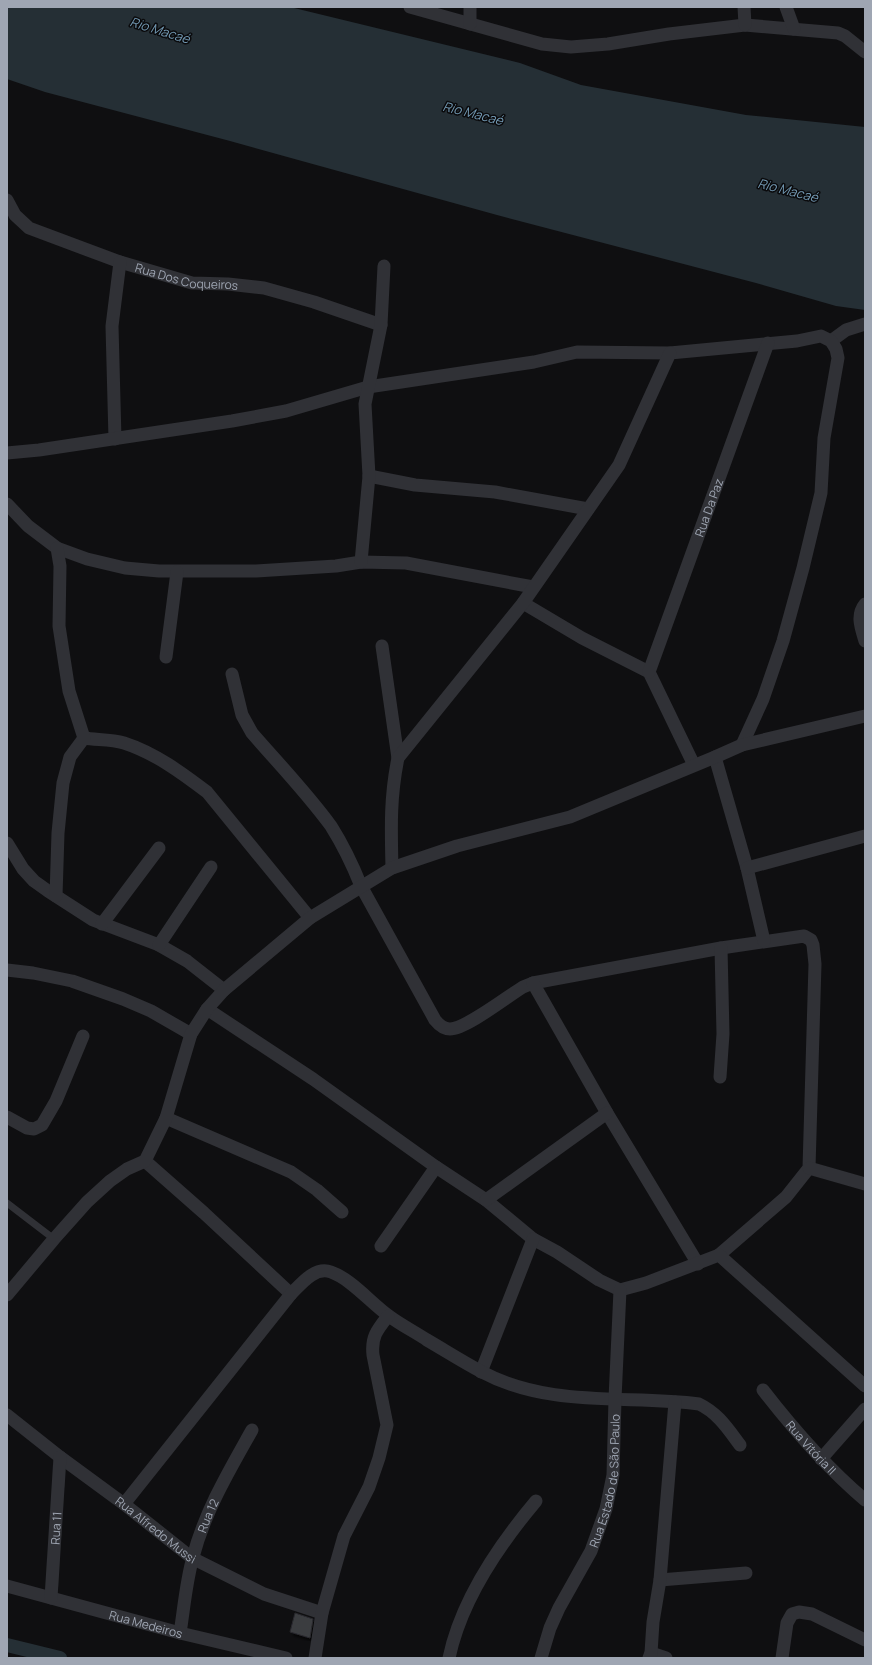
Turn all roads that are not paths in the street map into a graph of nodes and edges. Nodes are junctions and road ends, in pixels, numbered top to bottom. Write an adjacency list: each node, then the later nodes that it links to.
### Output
1 (410, 7): 5 (street)
2 (470, 7): 5 (street)
3 (744, 7): 6 (street)
4 (786, 7): 7 (street)
5 (470, 24): 6 (street)
6 (745, 25): 7 (street)
7 (794, 29): 8 (street)
8 (865, 52)
9 (7, 200): 10 (street, Rua Dos Coqueiros)
10 (120, 262): 13 (street, Rua Dos Coqueiros); 18 (street)
11 (384, 266): 13 (street)
12 (865, 324): 14 (street)
13 (381, 325): 17 (street)
14 (831, 341): 15 (street); 36 (street)
15 (768, 343): 16 (street); 32 (street, Rua Da Paz)
16 (670, 353): 17 (street); 22 (street)
17 (368, 387): 18 (street); 20 (street)
18 (115, 439): 19 (street)
19 (7, 453)
20 (369, 476): 22 (street); 24 (street)
21 (7, 504): 23 (street)
22 (588, 509): 26 (street)
23 (57, 548): 25 (street); 35 (street)
24 (361, 562): 25 (street); 26 (street)
25 (177, 572): 31 (street)
26 (533, 587): 27 (street)
27 (523, 603): 32 (street); 38 (street)
28 (865, 604): 29 (street)
29 (865, 641)
30 (382, 646): 38 (street)
31 (166, 657)
32 (649, 672): 39 (street)
33 (232, 674): 46 (street)
34 (865, 716): 36 (street)
35 (84, 738): 47 (street); 48 (street)
36 (742, 745): 37 (street)
37 (715, 757): 39 (street); 45 (street)
38 (398, 758): 44 (street)
39 (694, 765): 44 (street)
40 (865, 836): 45 (street)
41 (7, 843): 47 (street)
42 (159, 848): 49 (street)
43 (211, 867): 51 (street)
44 (392, 868): 46 (street)
45 (747, 868): 50 (street)
46 (360, 886): 48 (street); 54 (street)
47 (56, 896): 49 (street)
48 (310, 918): 55 (street)
49 (102, 924): 51 (street)
50 (764, 941): 52 (street); 65 (street)
51 (159, 945): 55 (street)
52 (721, 948): 54 (street); 59 (street)
53 (7, 970): 57 (street)
54 (533, 983): 60 (street)
55 (224, 990): 56 (street)
56 (207, 1009): 57 (street); 64 (street)
57 (192, 1034): 62 (street)
58 (83, 1036): 61 (street)
59 (720, 1077)
60 (607, 1113): 67 (street); 74 (street)
61 (7, 1117)
62 (166, 1118): 63 (street); 69 (street)
63 (145, 1161): 70 (street); 76 (street)
64 (436, 1167): 67 (street); 72 (street)
65 (809, 1168): 66 (street); 73 (street)
66 (865, 1184)
67 (486, 1200): 71 (street)
68 (7, 1203): 70 (lane)
69 (342, 1212)
70 (54, 1239): 77 (street)
71 (533, 1239): 75 (street); 79 (street)
72 (381, 1246)
73 (719, 1255): 74 (street); 80 (street)
74 (698, 1264): 75 (street)
75 (620, 1290): 82 (street, Rua Estado de São Paulo)
76 (291, 1294): 78 (street); 92 (street)
77 (7, 1295)
78 (388, 1316): 79 (street); 98 (street)
79 (481, 1372): 82 (street)
80 (865, 1386)
81 (764, 1390): 89 (street, Rua Vitória II)
82 (615, 1400): 83 (street); 105 (street, Rua Estado de São Paulo)
83 (675, 1402): 87 (street); 95 (street)
84 (865, 1409): 89 (street)
85 (7, 1415): 88 (street, Rua Alfredo Mussi)
86 (252, 1430): 93 (street, Rua 12)
87 (740, 1445)
88 (60, 1457): 92 (street, Rua Alfredo Mussi); 97 (street, Rua 11)
89 (821, 1459): 90 (street, Rua Vitória II)
90 (865, 1500)
91 (536, 1501): 104 (street)
92 (124, 1504): 93 (street, Rua Alfredo Mussi)
93 (192, 1558): 98 (street, Rua Alfredo Mussi); 99 (street, Rua 12)
94 (746, 1573): 95 (street)
95 (660, 1580): 101 (street)
96 (7, 1586): 97 (street, Rua Medeiros)
97 (51, 1598): 99 (street, Rua Medeiros)
98 (322, 1613): 103 (street)
99 (180, 1633): 102 (street, Rua Medeiros)
100 (865, 1640): 107 (street)
101 (650, 1655): 106 (street)
102 (286, 1658)
103 (314, 1658)
104 (449, 1658)
105 (541, 1658)
106 (666, 1658)
107 (782, 1658)

